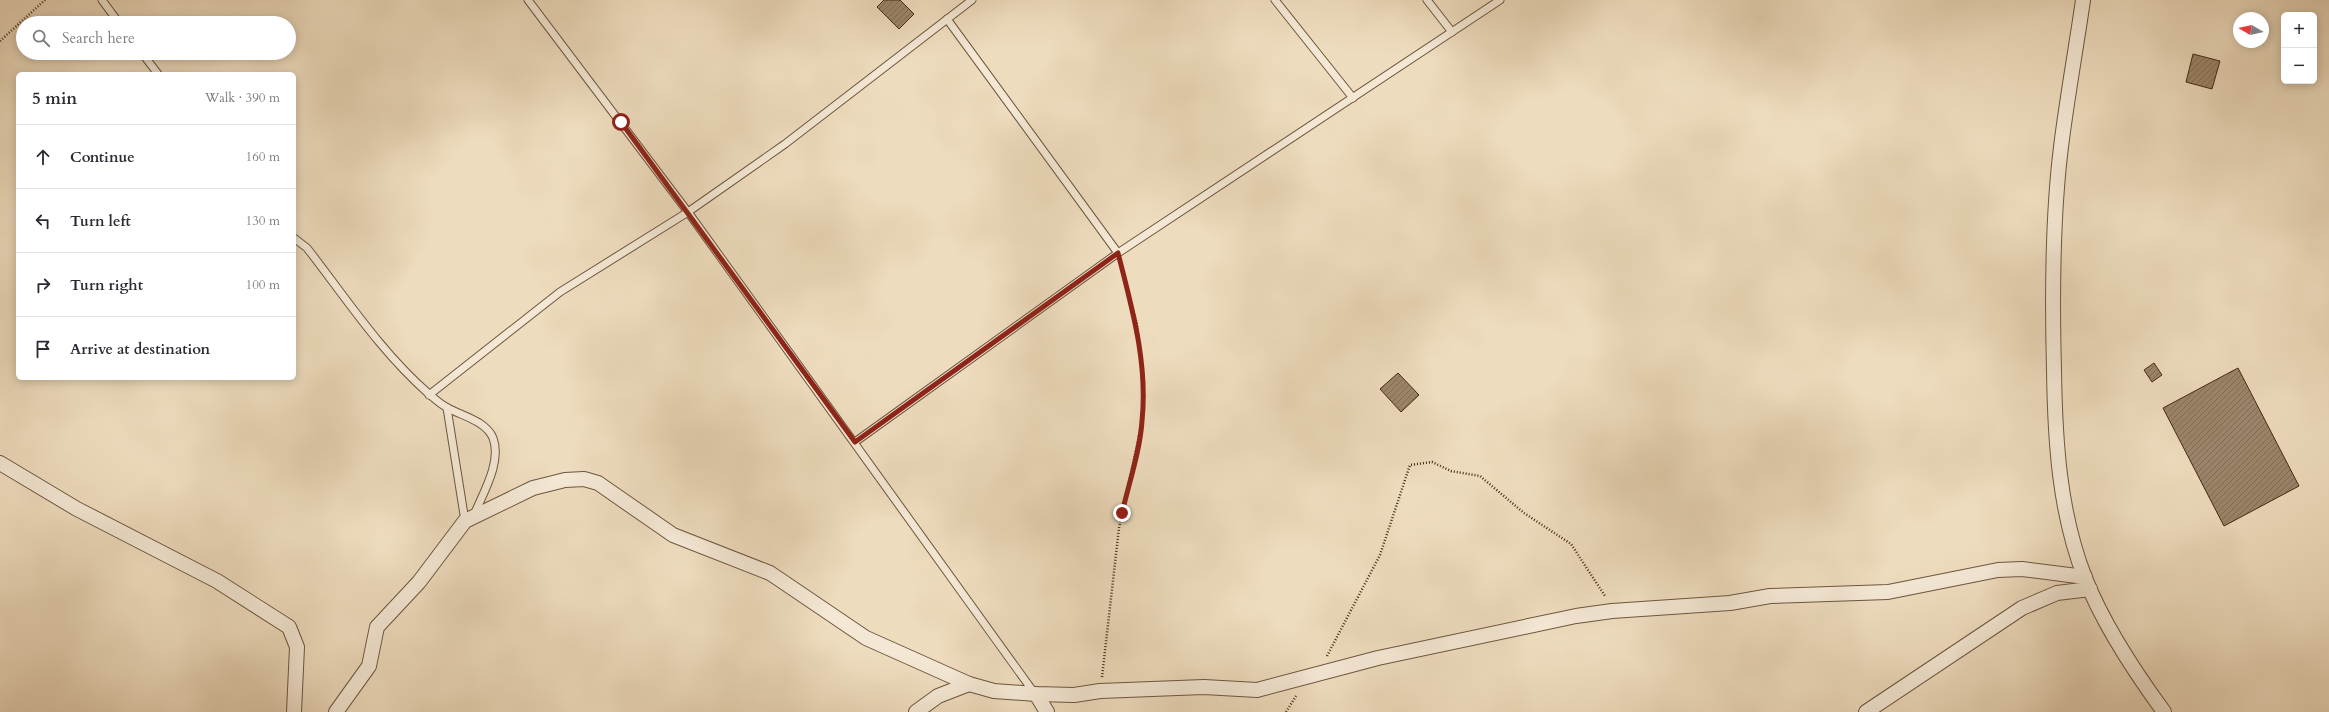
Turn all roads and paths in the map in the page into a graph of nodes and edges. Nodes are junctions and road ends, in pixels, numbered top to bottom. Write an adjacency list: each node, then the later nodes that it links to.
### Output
1 (45, 0): 9 (path)
2 (102, 0): 10 (lane)
3 (528, 0): 18 (lane)
4 (972, 0): 11 (lane)
5 (1275, 0): 17 (lane)
6 (1427, 0): 13 (lane)
7 (1500, 0): 13 (lane)
8 (2084, 0): 26 (street)
9 (27, 16)
10 (114, 16)
11 (947, 19): 18 (lane); 20 (lane)
12 (16, 26): 14 (path)
13 (1452, 32): 17 (lane)
14 (0, 41)
15 (147, 60): 16 (lane)
16 (156, 72)
17 (1353, 98): 20 (lane)
18 (688, 212): 21 (lane); 23 (lane)
19 (296, 240): 21 (lane)
20 (1118, 253): 23 (lane); 30 (path)
21 (429, 394): 22 (lane)
22 (446, 408): 25 (lane); 25 (lane)
23 (855, 442): 31 (lane)
24 (0, 463): 32 (street)
25 (469, 518): 29 (street); 33 (street)
26 (2087, 583): 27 (street); 36 (street); 37 (street)
27 (1612, 611): 28 (street); 28 (path)
28 (1317, 674): 30 (street)
29 (969, 684): 31 (street); 34 (street)
30 (1100, 691): 31 (street)
31 (1036, 694): 35 (street)
32 (294, 712)
33 (336, 712)
34 (916, 712)
35 (1047, 712)
36 (1866, 712)
37 (2164, 712)

